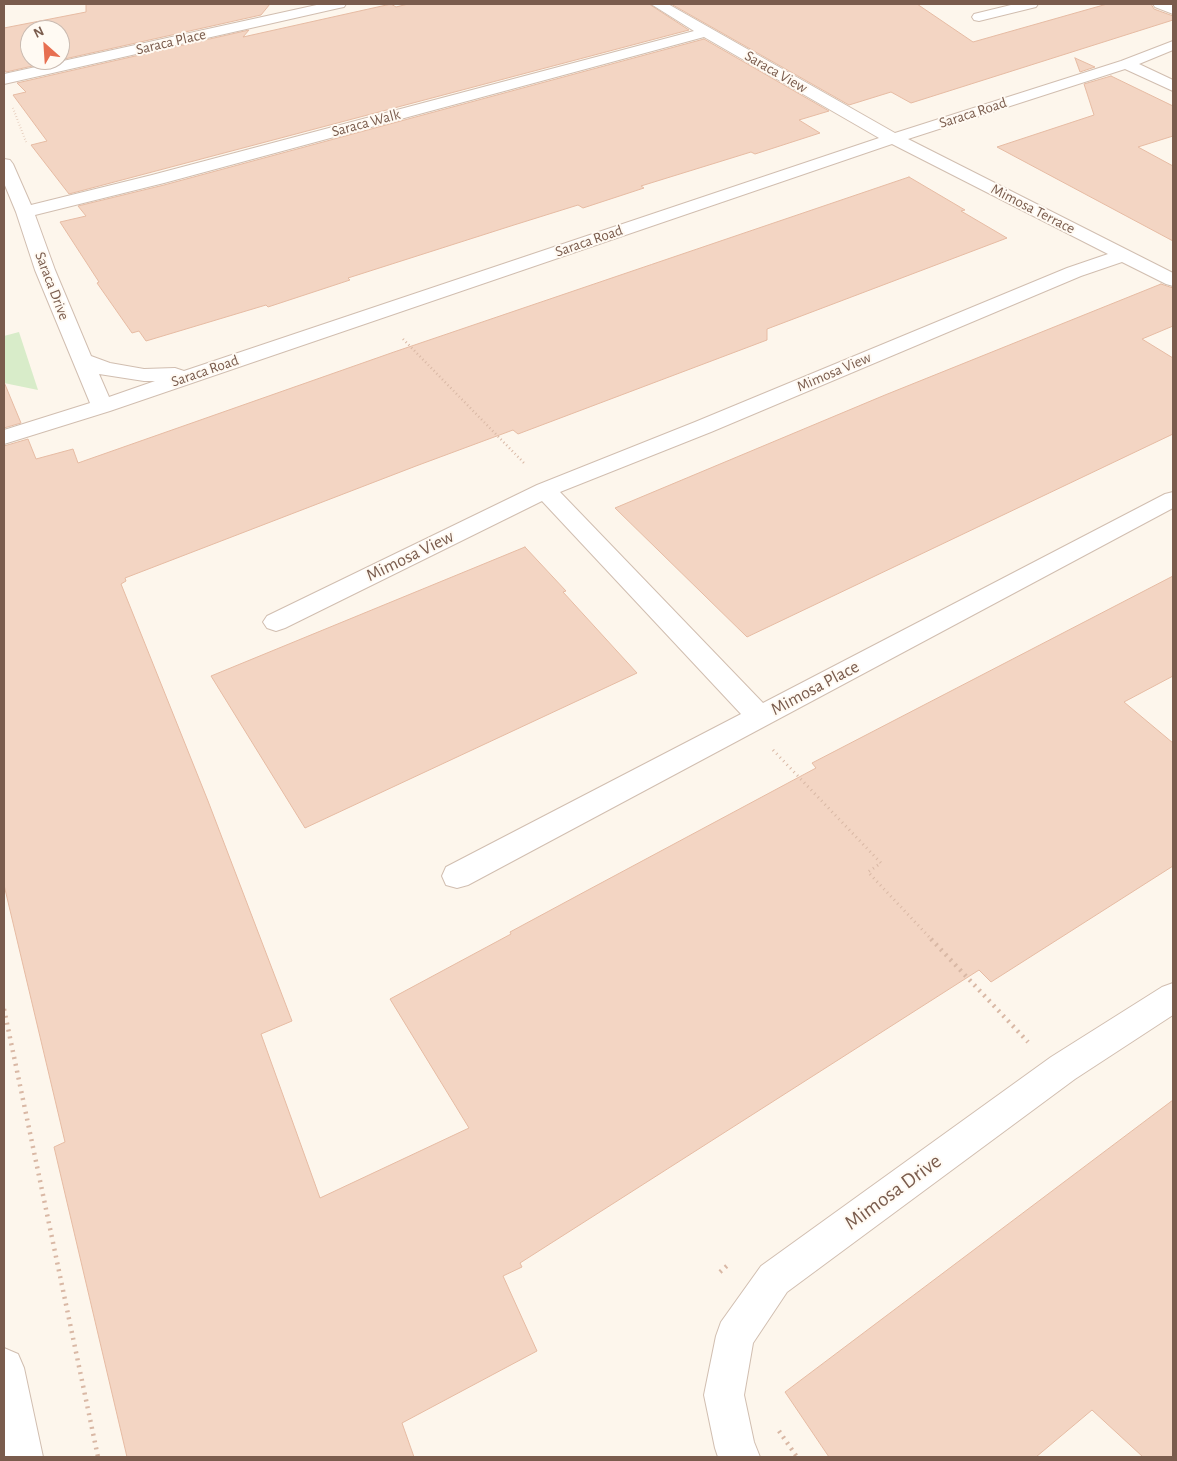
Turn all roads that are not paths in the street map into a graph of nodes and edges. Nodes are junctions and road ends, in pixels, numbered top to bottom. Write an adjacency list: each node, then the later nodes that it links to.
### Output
1 (338, 4): 10 (street, Saraca Place)
2 (658, 4): 7 (street, Saraca View)
3 (1031, 4): 6 (street)
4 (1160, 4): 5 (street)
5 (1173, 10)
6 (979, 17)
7 (705, 32): 12 (street, Saraca View); 14 (street, Saraca Walk)
8 (1173, 45): 9 (street, Saraca Road)
9 (1126, 64): 11 (street); 12 (street, Saraca Road)
10 (4, 78)
11 (1173, 86)
12 (894, 139): 15 (street, Mimosa Terrace); 18 (street, Saraca Road)
13 (4, 164): 14 (street, Saraca Drive)
14 (25, 212): 17 (street, Saraca Drive)
15 (1124, 255): 16 (street, Mimosa Terrace); 21 (street, Mimosa View)
16 (1173, 280)
17 (84, 360): 18 (street); 19 (street, Saraca Drive)
18 (194, 374): 19 (street, Saraca Road)
19 (102, 406): 20 (street, Saraca Road)
20 (4, 437)
21 (545, 490): 23 (street, Mimosa View); 24 (street)
22 (1173, 499): 24 (street, Mimosa Place)
23 (276, 622)
24 (760, 717): 25 (street, Mimosa Place)
25 (457, 876)
26 (1173, 998): 29 (street, Mimosa Drive)
27 (4, 1368): 28 (street)
28 (23, 1457)
29 (740, 1457)

